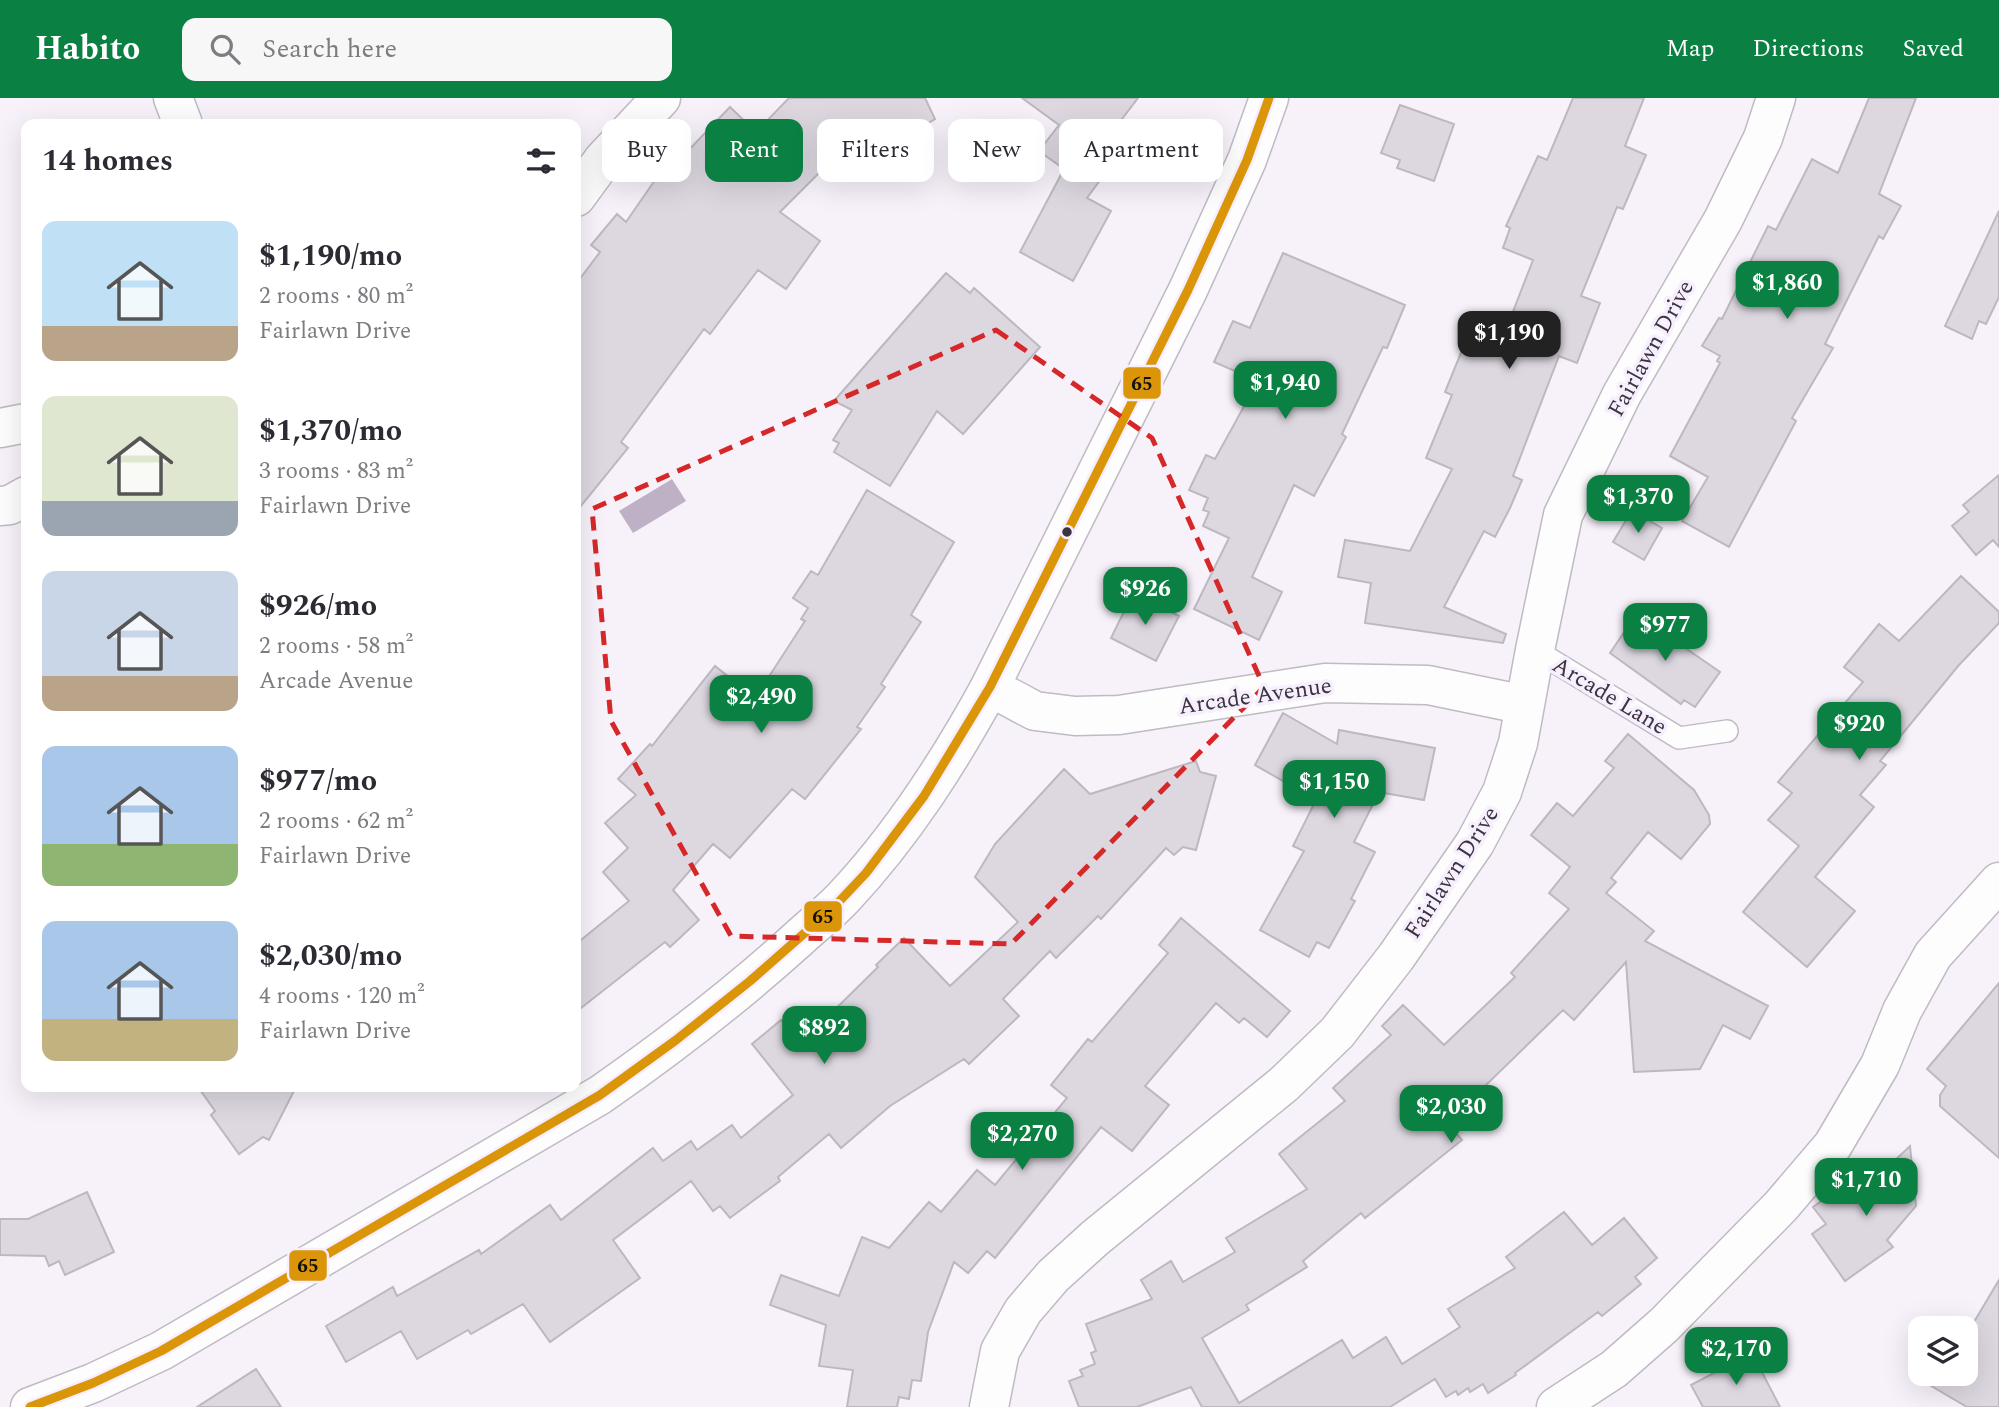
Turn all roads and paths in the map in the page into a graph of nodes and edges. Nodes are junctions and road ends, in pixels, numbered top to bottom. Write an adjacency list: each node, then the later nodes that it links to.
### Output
1 (173, 98): 5 (street)
2 (660, 98): 6 (street)
3 (1269, 98): 12 (street)
4 (1776, 98): 11 (street, Fairlawn Drive)
5 (181, 119)
6 (581, 190)
7 (21, 424): 8 (street)
8 (0, 428)
9 (21, 499): 10 (street)
10 (0, 506)
11 (1535, 650): 13 (street, Fairlawn Drive); 14 (lane, Arcade Lane)
12 (990, 687): 13 (street, Arcade Avenue); 16 (street)
13 (1525, 705): 17 (street, Fairlawn Drive)
14 (1727, 732)
15 (1999, 882): 18 (street)
16 (30, 1407)
17 (989, 1407)
18 (1556, 1407)

